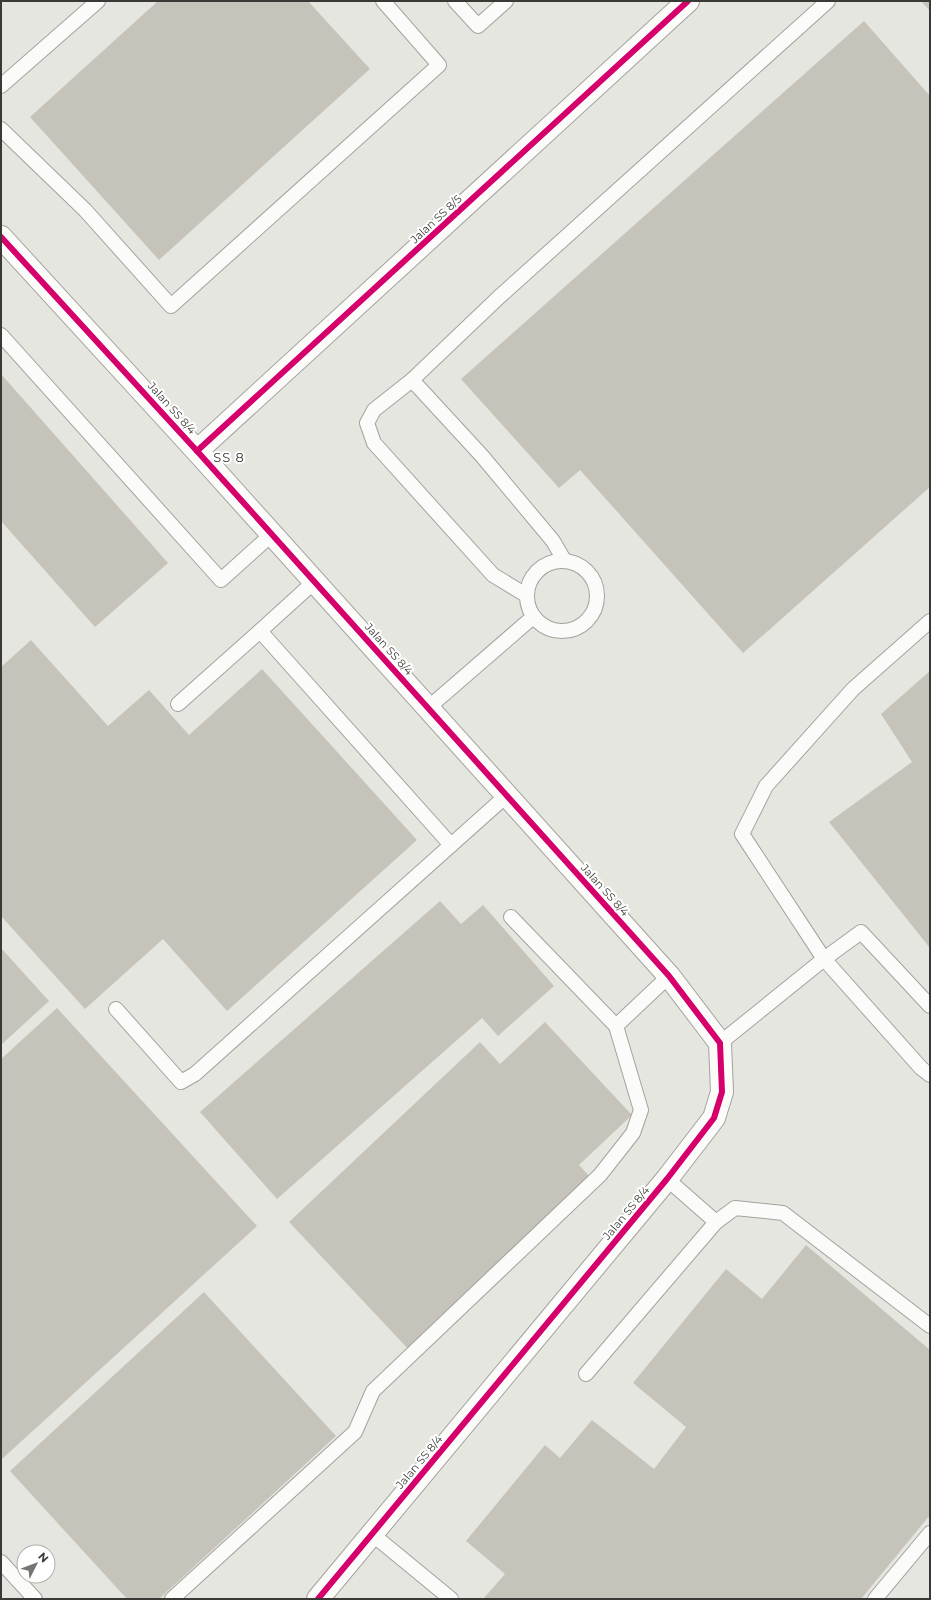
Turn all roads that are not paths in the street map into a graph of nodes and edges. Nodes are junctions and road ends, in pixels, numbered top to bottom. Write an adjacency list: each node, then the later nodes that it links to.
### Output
1 (98, 1): 7 (lane)
2 (383, 1): 8 (lane)
3 (455, 1): 4 (lane)
4 (506, 1)
5 (688, 1): 12 (street, Jalan SS 8/5)
6 (828, 1): 11 (lane)
7 (1, 86)
8 (4, 137)
9 (1, 237): 12 (street, Jalan SS 8/4)
10 (1, 335): 13 (lane)
11 (412, 380): 14 (lane); 16 (lane)
12 (197, 451): 13 (street, Jalan SS 8/4)
13 (271, 535): 15 (street, Jalan SS 8/4)
14 (564, 560): 16 (lane); 17 (lane)
15 (314, 582): 19 (lane); 21 (street, Jalan SS 8/4)
16 (526, 595): 17 (lane)
17 (533, 617): 21 (lane)
18 (930, 621): 25 (lane)
19 (260, 631): 20 (lane); 23 (lane)
20 (178, 704)
21 (428, 708): 22 (street, Jalan SS 8/4)
22 (506, 796): 23 (lane); 26 (street, Jalan SS 8/4)
23 (451, 846): 28 (lane)
24 (511, 917): 29 (lane)
25 (824, 959): 27 (lane); 30 (lane); 31 (lane)
26 (669, 976): 29 (lane); 30 (street, Jalan SS 8/4)
27 (930, 1006)
28 (116, 1009)
29 (616, 1026): 40 (lane)
30 (720, 1043): 32 (street, Jalan SS 8/4)
31 (930, 1075)
32 (667, 1179): 33 (lane); 37 (street, Jalan SS 8/4)
33 (716, 1222): 34 (lane); 35 (lane)
34 (930, 1326)
35 (586, 1374)
36 (930, 1533): 43 (lane)
37 (372, 1534): 41 (street, Jalan SS 8/4); 42 (lane)
38 (1, 1562): 39 (lane)
39 (35, 1599)
40 (172, 1599)
41 (318, 1599)
42 (451, 1599)
43 (875, 1599)

